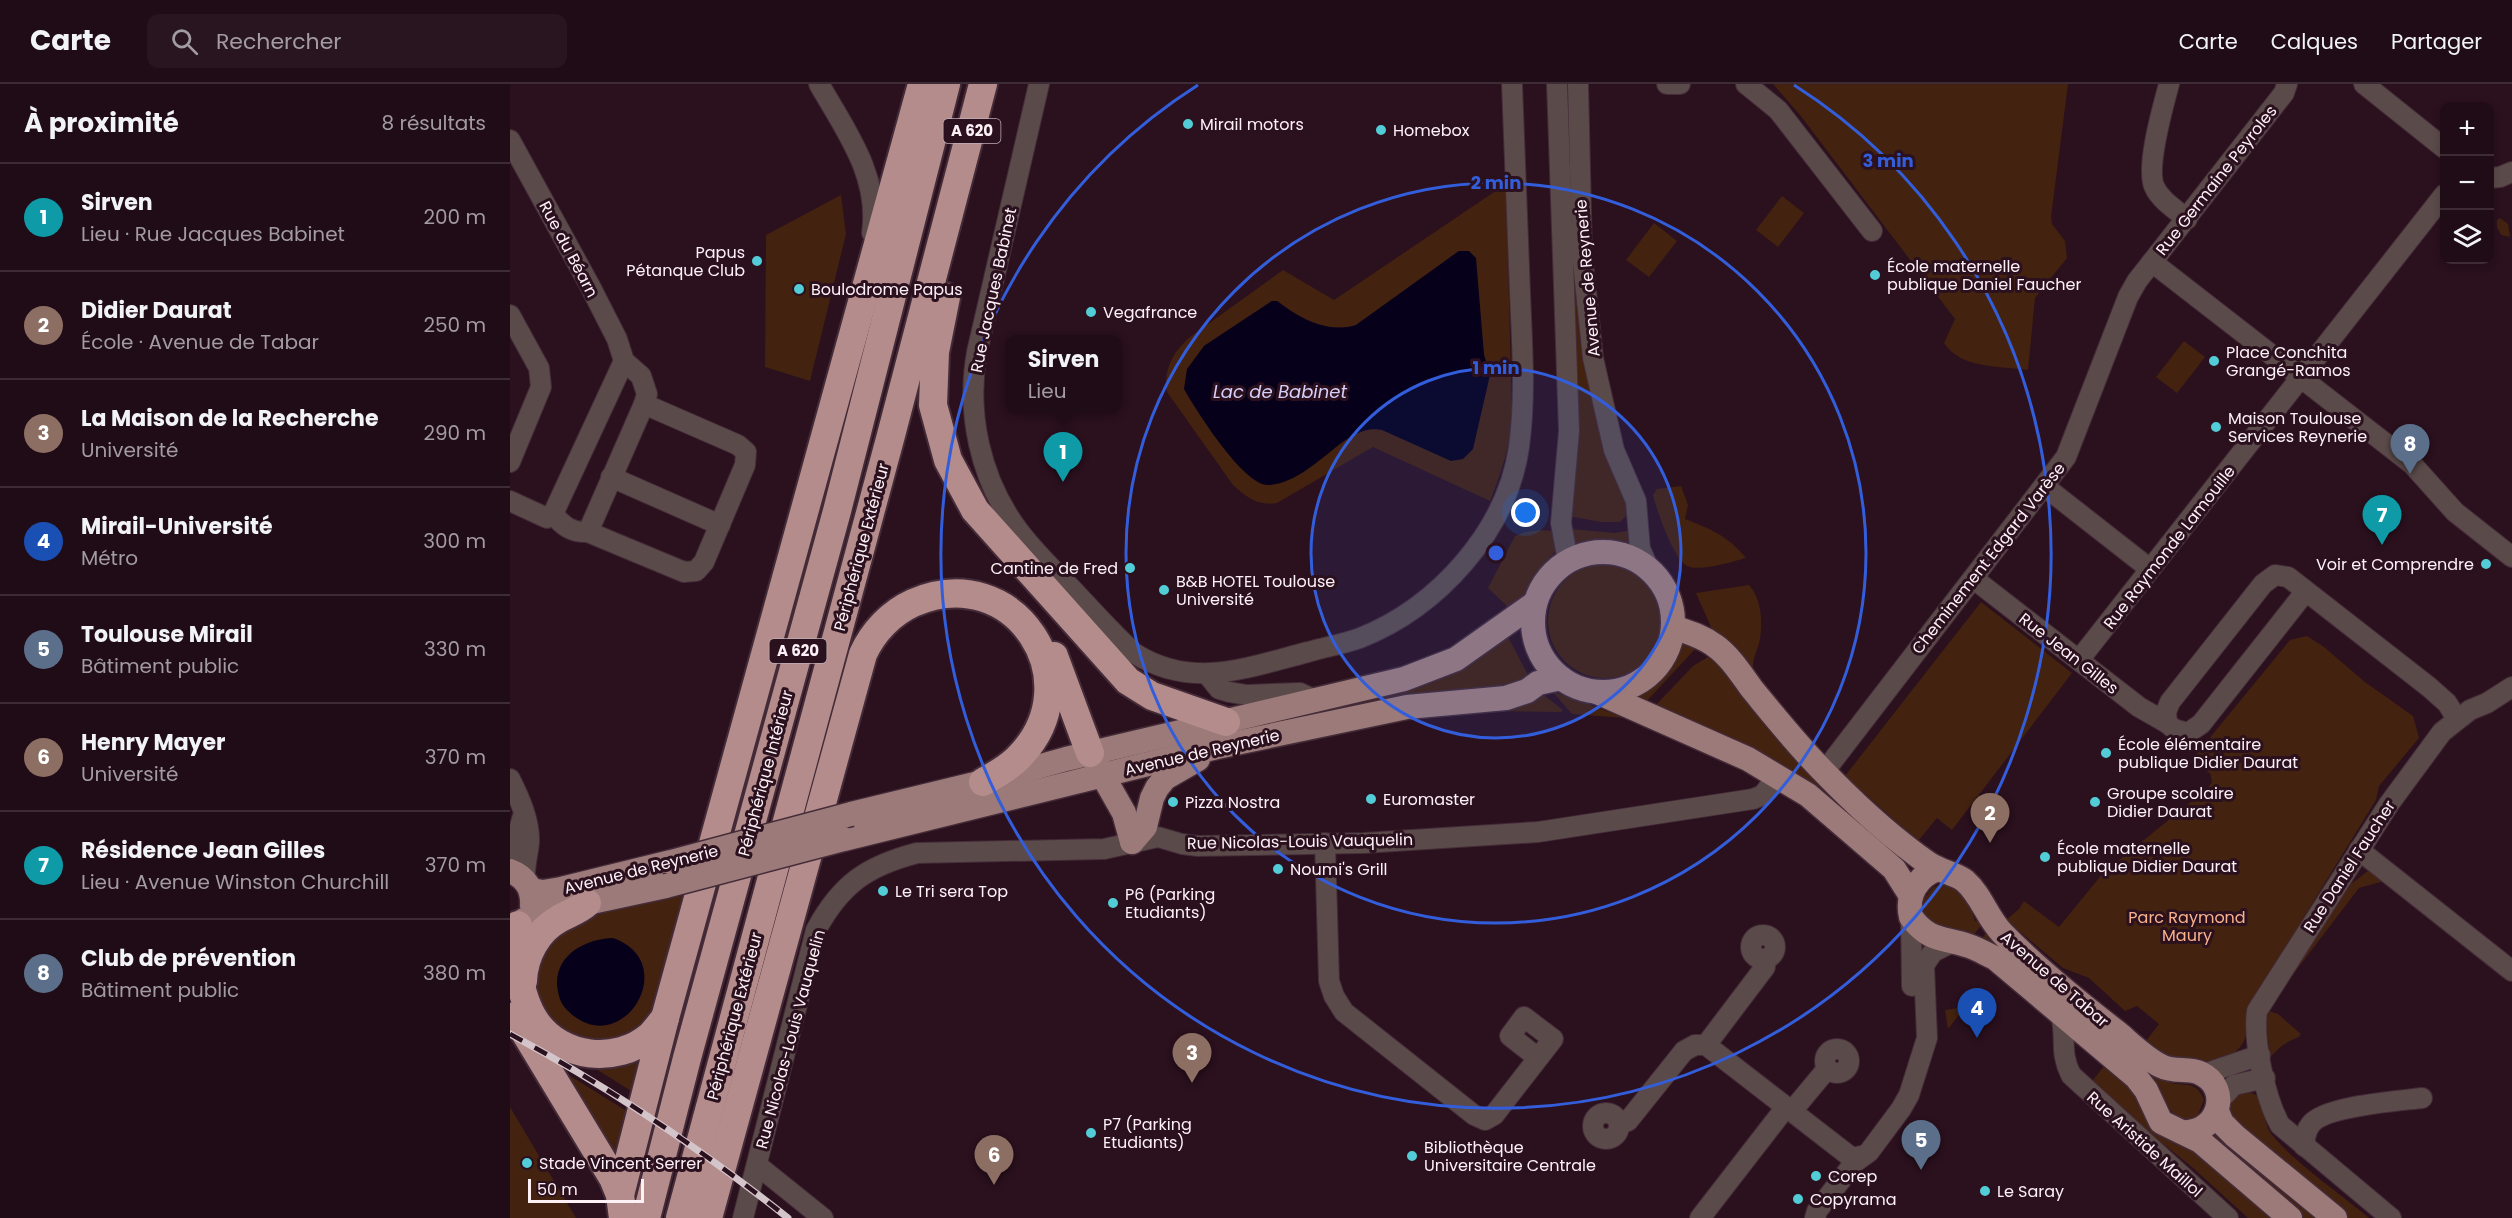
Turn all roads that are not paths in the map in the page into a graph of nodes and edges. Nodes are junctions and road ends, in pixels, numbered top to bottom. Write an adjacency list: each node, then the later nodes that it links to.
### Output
1 (819, 84): 24 (street)
2 (922, 84): 24 (highway)
3 (946, 84): 93 (highway, Périphérique Intérieur / A 620)
4 (983, 84): 19 (highway, Périphérique Extérieur / A 620)
5 (1039, 84): 47 (street, Rue Jacques Babinet)
6 (1512, 84): 47 (street, Rue Jacques Babinet)
7 (1557, 84): 38 (street, Avenue de Reynerie)
8 (1578, 84): 40 (street, Avenue de Reynerie)
9 (1668, 84): 10 (street)
10 (1680, 84)
11 (1746, 84): 22 (street)
12 (2169, 84): 21 (street)
13 (2286, 84): 21 (street, Rue Germaine Peyroles)
14 (2364, 84): 16 (street)
15 (510, 140): 26 (street, Rue du Béarn)
16 (2440, 144)
17 (2512, 172): 18 (street)
18 (2494, 177)
19 (960, 178): 54 (highway); 94 (highway, Périphérique Extérieur / A 620)
20 (2440, 201): 27 (street, Rue Raymonde Lamouille)
21 (2187, 219): 23 (street, Rue Germaine Peyroles)
22 (1872, 231)
23 (2152, 262): 27 (street, Rue Germaine Peyroles); 32 (street, Cheminement Edgard Varèse)
24 (869, 272): 75 (highway)
25 (510, 315): 29 (street)
26 (624, 361): 28 (street, Rue du Béarn); 34 (street)
27 (2302, 378): 37 (street, Rue Germaine Peyroles); 39 (street, Rue Raymonde Lamouille)
28 (644, 404): 31 (street); 35 (street)
29 (517, 423): 30 (street)
30 (510, 462)
31 (611, 477): 35 (street); 36 (street)
32 (2044, 486): 39 (street); 41 (street, Cheminement Edgard Varèse)
33 (510, 501): 34 (street)
34 (553, 514): 36 (street)
35 (720, 525): 36 (street)
36 (588, 532)
37 (2512, 557)
38 (1569, 561): 40 (main road); 43 (main road)
39 (2150, 569): 46 (street, Rue Raymonde Lamouille)
40 (1650, 571): 44 (main road)
41 (1974, 579): 46 (street, Rue Jean Gilles); 56 (street, Cheminement Edgard Varèse)
42 (2306, 591): 52 (street); 53 (street, Rue Jean Gilles); 53 (street)
43 (1535, 603): 48 (main road); 51 (main road, Avenue de Reynerie)
44 (1673, 627): 50 (main road); 56 (main road, Avenue de Tabar)
45 (1037, 640): 55 (highway); 59 (highway); 95 (highway)
46 (2079, 660): 53 (street, Rue Jean Gilles)
47 (1207, 674): 51 (street)
48 (1561, 678): 50 (main road); 54 (main road, Avenue de Reynerie)
49 (2512, 687): 52 (street, Rue Daniel Faucher)
50 (1597, 692): 57 (main road, Avenue de Tabar)
51 (1313, 699): 54 (main road, Avenue de Reynerie)
52 (2457, 719): 63 (street, Rue Daniel Faucher)
53 (2167, 723)
54 (1222, 734): 55 (main road, Avenue de Reynerie); 61 (main road)
55 (1096, 764): 59 (main road, Avenue de Reynerie); 61 (main road); 67 (main road, Avenue de Reynerie, bridge)
56 (1824, 772): 65 (main road, Avenue de Tabar)
57 (1777, 776): 62 (street, Rue Nicolas-Louis Vauquelin); 68 (main road, Avenue de Tabar)
58 (510, 779): 60 (street)
59 (971, 785): 66 (main road, Avenue de Reynerie, bridge)
60 (523, 810): 64 (street); 66 (street)
61 (1132, 842): 62 (street, Rue Nicolas-Louis Vauquelin); 91 (street, Rue Nicolas-Louis Vauquelin)
62 (1325, 843): 78 (street)
63 (2359, 850): 72 (street); 81 (street, Rue Daniel Faucher)
64 (510, 852)
65 (1938, 869): 68 (main road); 83 (main road, Avenue de Tabar)
66 (522, 880): 69 (main road)
67 (587, 903): 69 (main road, Avenue de Reynerie); 73 (highway)
68 (1911, 907): 70 (main road, Avenue de Tabar); 79 (street)
69 (517, 924): 73 (highway)
70 (1953, 942): 74 (main road, Avenue de Tabar); 79 (street)
71 (1765, 960): 77 (street)
72 (2512, 971)
73 (516, 999): 75 (highway); 92 (highway)
74 (2061, 1015): 76 (main road, Avenue de Tabar); 80 (street)
75 (665, 1018): 92 (highway)
76 (2092, 1040): 80 (street); 88 (main road, Avenue de Tabar)
77 (1706, 1046): 86 (street); 87 (street)
78 (1538, 1058)
79 (1918, 1066): 90 (street)
80 (2067, 1066): 100 (street, Rue Aristide Maillol)
81 (2262, 1066): 83 (street); 85 (street); 89 (street, Rue Daniel Faucher)
82 (1827, 1069): 86 (street)
83 (2204, 1074): 85 (main road)
84 (2422, 1098): 89 (street)
85 (2218, 1106): 88 (main road); 102 (main road)
86 (1789, 1109): 90 (street); 98 (street)
87 (1620, 1124)
88 (2182, 1132): 101 (main road, Avenue de Tabar)
89 (2304, 1146): 103 (street, Rue Daniel Faucher)
90 (1861, 1156): 99 (street)
91 (757, 1165): 96 (street, Rue Nicolas-Louis Vauquelin); 97 (street)
92 (622, 1206)
93 (646, 1218)
94 (680, 1218)
95 (708, 1218)
96 (743, 1218)
97 (823, 1218)
98 (1700, 1218)
99 (1815, 1218)
100 (2228, 1218)
101 (2290, 1218)
102 (2335, 1218)
103 (2391, 1218)

